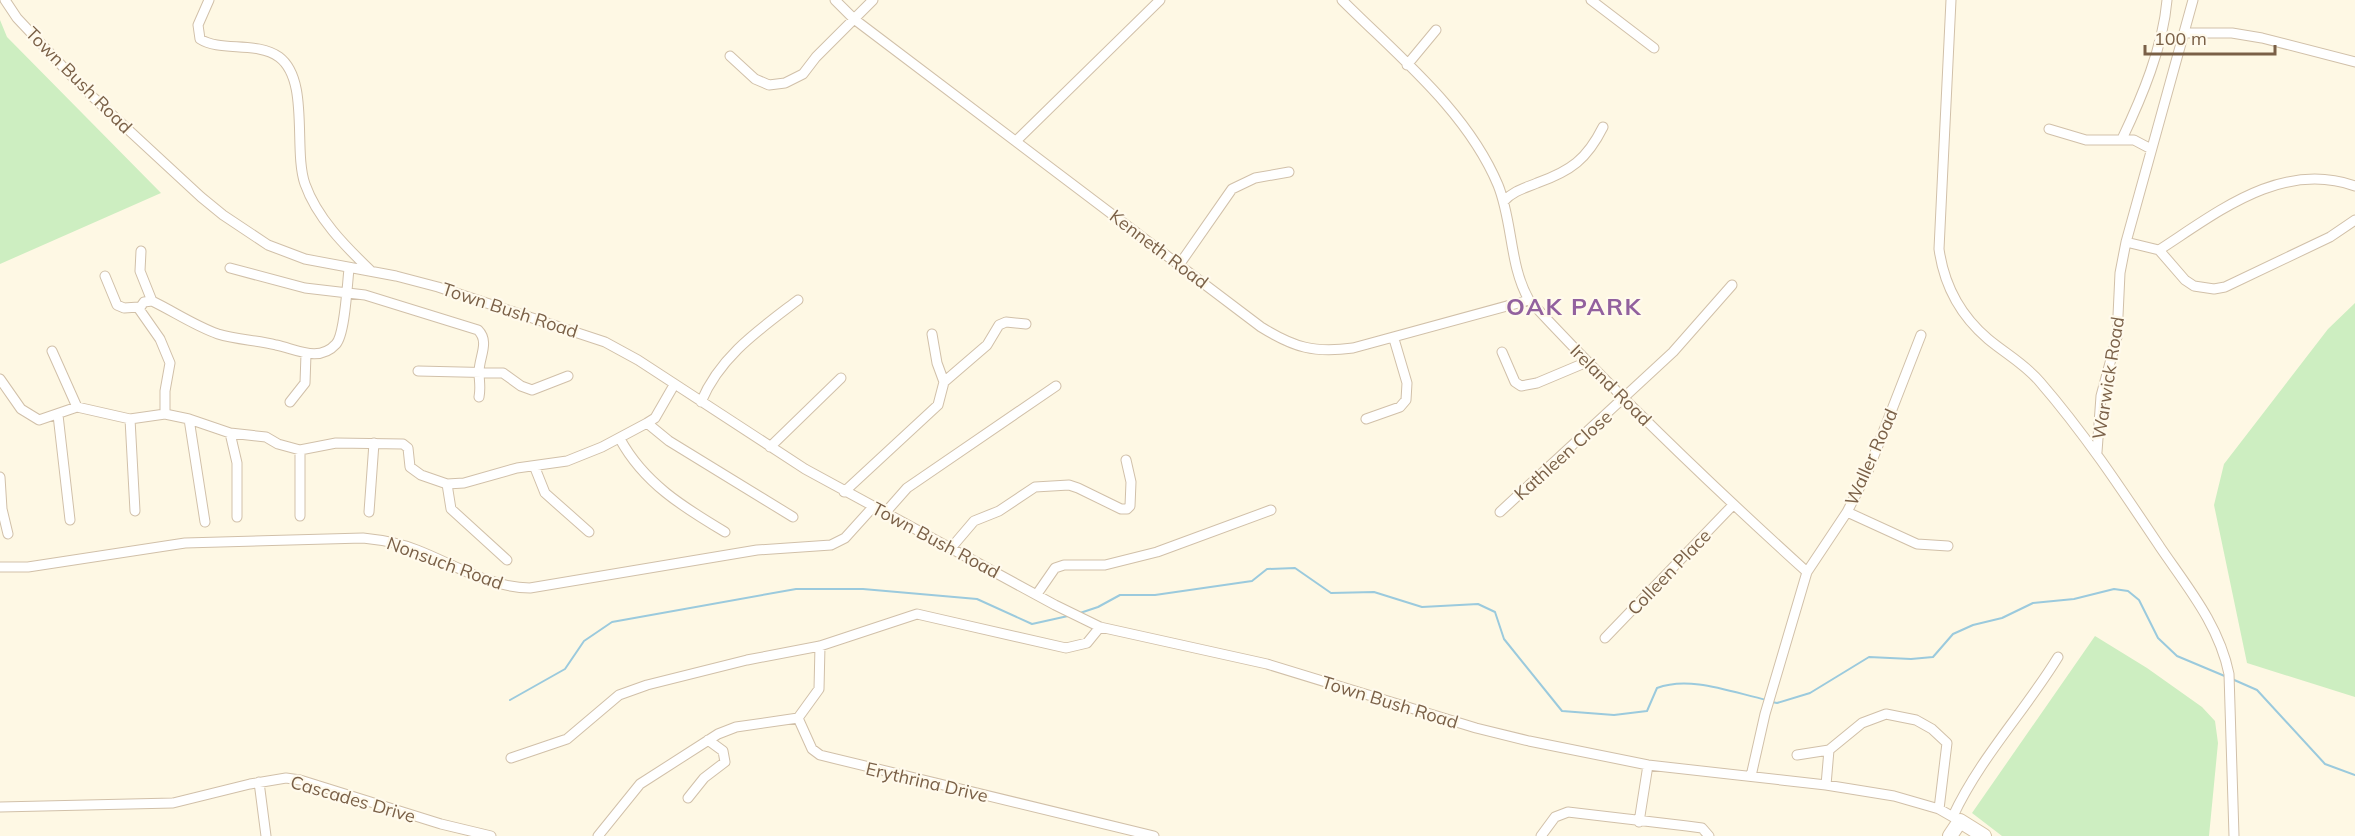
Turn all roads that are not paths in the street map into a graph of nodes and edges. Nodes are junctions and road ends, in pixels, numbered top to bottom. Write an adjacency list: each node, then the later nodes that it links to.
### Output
1 (5, 0): 32 (street, Town Bush Road)
2 (209, 0): 33 (street)
3 (836, 0): 11 (street, Kenneth Road)
4 (873, 0): 11 (street)
5 (1160, 0): 21 (street)
6 (1342, 0): 17 (street, Ireland Road)
7 (1591, 0): 14 (street)
8 (1951, 0): 73 (street)
9 (2167, 0): 20 (street)
10 (2193, 0): 13 (street, Warwick Road)
11 (854, 19): 15 (street); 21 (street, Kenneth Road)
12 (1436, 30): 17 (street)
13 (2184, 33): 16 (street); 22 (street, Warwick Road)
14 (1654, 48)
15 (730, 56)
16 (2355, 62)
17 (1407, 65): 25 (street, Ireland Road)
18 (1603, 127): 25 (street)
19 (2049, 129): 20 (street)
20 (2122, 139): 22 (street)
21 (1016, 141): 30 (street, Kenneth Road)
22 (2151, 149): 27 (street, Warwick Road)
23 (1289, 172): 30 (street)
24 (2355, 186): 28 (street)
25 (1504, 201): 38 (street, Ireland Road)
26 (2355, 220): 28 (street)
27 (2126, 243): 28 (street); 73 (street, Warwick Road)
28 (2159, 250)
29 (141, 251): 39 (street)
30 (1179, 265): 44 (street, Kenneth Road)
31 (231, 268): 36 (street)
32 (349, 269): 33 (street, Town Bush Road); 36 (street)
33 (370, 270): 55 (street, Town Bush Road)
34 (105, 276): 40 (street)
35 (1732, 285): 58 (street, Kathleen Close)
36 (345, 292): 47 (street); 50 (street)
37 (798, 300): 60 (street)
38 (1529, 300): 44 (street, Kenneth Road); 48 (street, Ireland Road)
39 (152, 301): 40 (street); 47 (street)
40 (139, 307): 62 (street)
41 (1026, 324): 54 (street)
42 (932, 334): 54 (street)
43 (1921, 335): 86 (street, Waller Road)
44 (1394, 339): 66 (street)
45 (52, 351): 61 (street)
46 (1502, 352): 48 (street)
47 (306, 354): 59 (street)
48 (1587, 362): 58 (street, Ireland Road)
49 (418, 371): 50 (street)
50 (479, 373): 51 (street); 57 (street)
51 (568, 376)
52 (841, 378): 71 (street)
53 (0, 379): 63 (street)
54 (944, 382): 78 (street)
55 (674, 385): 60 (street, Town Bush Road); 67 (street)
56 (1056, 386): 87 (street)
57 (479, 396)
58 (1625, 398): 79 (street, Ireland Road); 85 (street, Kathleen Close)
59 (290, 402)
60 (701, 402): 71 (street, Town Bush Road)
61 (77, 408): 63 (street); 64 (street)
62 (165, 414): 64 (street); 65 (street)
63 (58, 415): 91 (street)
64 (130, 419): 83 (street)
65 (189, 419): 68 (street); 92 (street)
66 (1366, 419)
67 (647, 423): 69 (street); 90 (street)
68 (230, 434): 72 (street); 89 (street)
69 (620, 439): 75 (street); 94 (street)
70 (374, 443): 72 (street); 77 (street); 84 (street)
71 (770, 447): 78 (street, Town Bush Road)
72 (300, 450): 88 (street)
73 (2097, 452): 129 (street, Warwick Road)
74 (1126, 460): 97 (street)
75 (535, 468): 77 (street); 93 (street)
76 (0, 477): 81 (street)
77 (447, 484): 98 (street)
78 (844, 492): 80 (street, Town Bush Road)
79 (1733, 505): 100 (street, Ireland Road); 103 (street, Colleen Place)
80 (873, 507): 87 (street, Town Bush Road); 99 (street, Nonsuch Road)
81 (1, 508): 95 (street)
82 (1271, 510): 101 (street)
83 (135, 511)
84 (369, 512)
85 (1500, 512)
86 (1847, 512): 96 (street); 100 (street, Waller Road)
87 (885, 513): 97 (street, Town Bush Road)
88 (300, 516)
89 (237, 518)
90 (793, 518)
91 (70, 520)
92 (205, 522)
93 (589, 532)
94 (725, 532)
95 (8, 534)
96 (1948, 546)
97 (951, 548): 101 (street, Town Bush Road)
98 (507, 560)
99 (0, 567)
100 (1807, 572): 112 (street)
101 (1037, 594): 102 (street, Town Bush Road)
102 (1100, 627): 104 (street); 111 (street, Town Bush Road)
103 (1605, 638)
104 (820, 646): 106 (street); 110 (street)
105 (2058, 657): 118 (street)
106 (798, 718): 107 (street); 120 (street, Erythrina Drive)
107 (708, 740): 115 (street); 123 (street)
108 (1829, 750): 109 (street); 114 (street); 117 (street)
109 (1797, 755)
110 (511, 758)
111 (1648, 765): 112 (street, Town Bush Road); 119 (street)
112 (1751, 776): 114 (street, Town Bush Road)
113 (259, 782): 116 (street, Cascades Drive); 121 (street); 122 (street, Cascades Drive)
114 (1827, 785): 117 (street, Town Bush Road)
115 (688, 798)
116 (0, 807)
117 (1939, 809): 118 (street, Town Bush Road)
118 (1957, 818): 127 (street); 128 (street, Town Bush Road)
119 (1639, 822): 125 (street); 126 (street)
120 (1139, 834): 124 (street, Erythrina Drive)
121 (266, 836)
122 (491, 836)
123 (598, 836)
124 (1154, 836)
125 (1541, 836)
126 (1709, 836)
127 (1950, 836)
128 (1984, 836)
129 (2234, 836)

